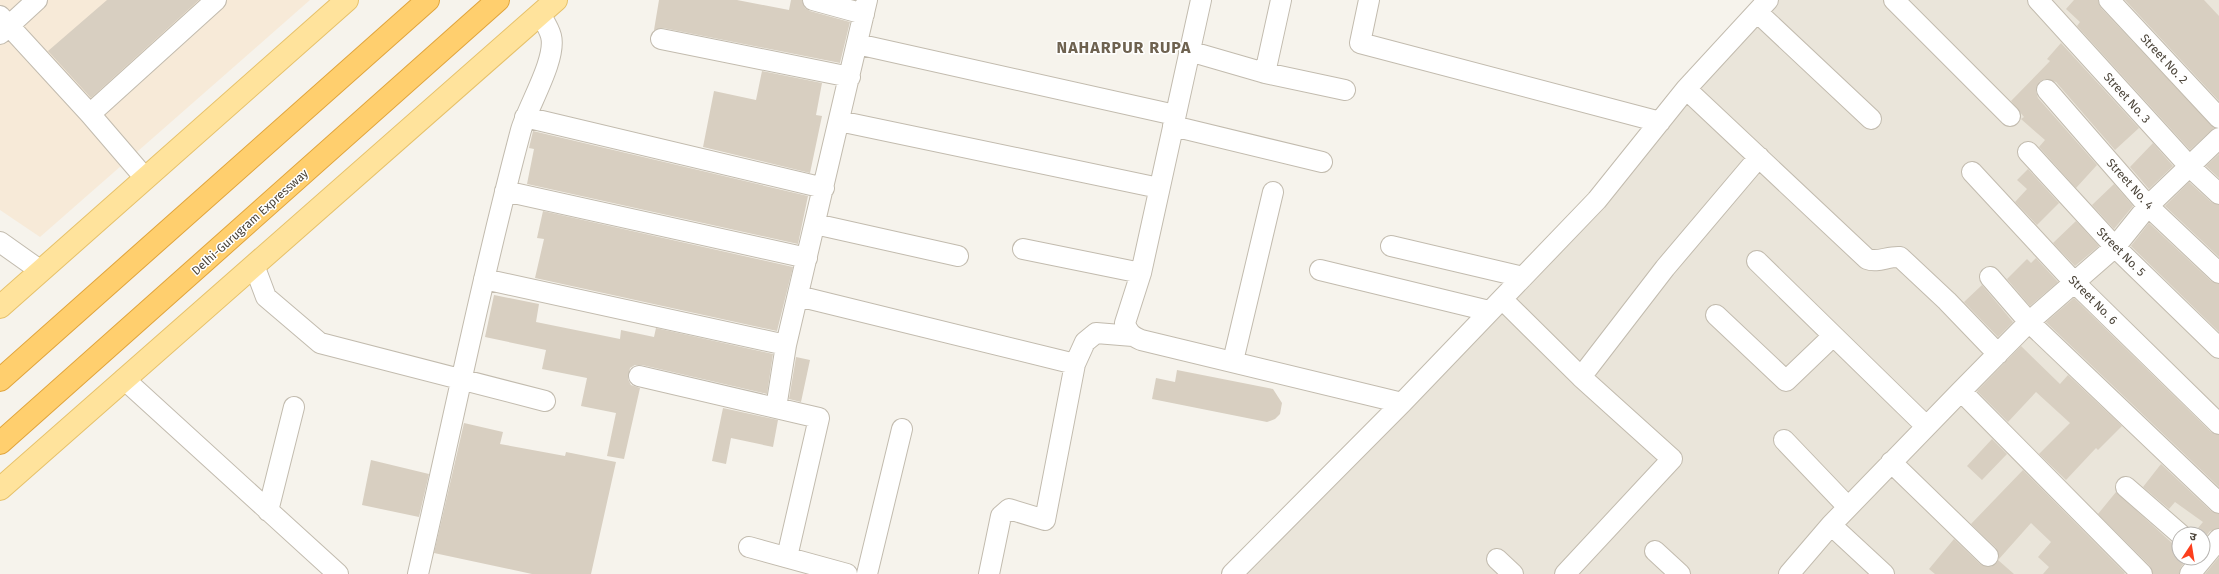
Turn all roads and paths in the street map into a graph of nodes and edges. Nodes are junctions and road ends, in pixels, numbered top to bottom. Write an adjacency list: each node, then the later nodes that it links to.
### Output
1 (37, 0): 16 (street)
2 (216, 0): 25 (street)
3 (347, 0): 39 (main road)
4 (428, 0): 79 (highway)
5 (498, 0): 89 (highway, Delhi-Gurugram Expressway)
6 (812, 0): 15 (street)
7 (1201, 0): 19 (street)
8 (1281, 0): 20 (street)
9 (1369, 0): 32 (street)
10 (1894, 0): 26 (street)
11 (2038, 0): 37 (street, Street No. 3)
12 (2109, 0): 28 (street, Street No. 2)
13 (1762, 6): 22 (street); 29 (street)
14 (548, 7): 27 (street); 54 (main road)
15 (866, 7): 18 (street)
16 (3, 25): 25 (street)
17 (661, 39): 21 (street)
18 (857, 44): 21 (street); 30 (street)
19 (1188, 51): 20 (street); 30 (street)
20 (1265, 73): 23 (street)
21 (850, 77): 31 (street)
22 (1686, 89): 32 (street); 35 (street)
23 (1345, 90)
24 (2047, 90): 45 (street, Street No. 4)
25 (90, 114): 39 (street)
26 (2010, 116)
27 (525, 117): 40 (street); 42 (street)
28 (2219, 118)
29 (1871, 119)
30 (1174, 120): 36 (street); 41 (street)
31 (839, 121): 40 (street); 41 (street)
32 (1660, 122): 59 (street)
33 (2219, 138): 37 (street)
34 (2028, 152): 49 (street, Street No. 5)
35 (1759, 158): 72 (street); 76 (street)
36 (1322, 162)
37 (2190, 167): 44 (street, Street No. 3); 45 (street)
38 (1972, 172): 62 (street, Street No. 6)
39 (145, 178): 56 (main road)
40 (824, 188): 46 (street)
41 (1159, 188): 57 (street)
42 (505, 191): 52 (street); 61 (street)
43 (1273, 192): 73 (street)
44 (2219, 194)
45 (2148, 206): 49 (street); 58 (street, Street No. 4)
46 (815, 224): 51 (street); 52 (street)
47 (0, 242): 56 (street)
48 (1391, 246): 59 (street)
49 (2115, 247): 62 (street); 71 (street, Street No. 5)
50 (1023, 250): 57 (street)
51 (958, 256)
52 (807, 258): 63 (street)
53 (1757, 261): 69 (street)
54 (254, 265): 77 (main road); 78 (street)
55 (1320, 270): 64 (street)
56 (42, 271): 65 (main road)
57 (1141, 273): 68 (street)
58 (2219, 273)
59 (1523, 277): 64 (street)
60 (1990, 277): 67 (street)
61 (484, 279): 70 (street); 78 (street)
62 (2074, 282): 67 (street); 85 (street, Street No. 6)
63 (798, 296): 70 (street); 74 (street)
64 (1496, 305): 76 (street); 82 (street)
65 (0, 307)
66 (1716, 315): 69 (street)
67 (2029, 322): 72 (street); 93 (street)
68 (1133, 336): 73 (street); 74 (street)
69 (1833, 336): 86 (street)
70 (786, 345): 84 (street)
71 (2219, 348)
72 (1998, 354): 80 (street)
73 (1233, 361): 82 (street)
74 (1076, 364): 110 (street)
75 (640, 376): 84 (street)
76 (1581, 377): 113 (street)
77 (124, 379): 92 (main road); 95 (street)
78 (463, 379): 81 (street); 107 (street)
79 (0, 380)
80 (1961, 391): 86 (street); 116 (street)
81 (545, 401)
82 (1402, 402): 111 (street)
83 (294, 407): 95 (street)
84 (776, 408): 103 (street)
85 (2219, 424)
86 (1926, 426): 90 (street)
87 (902, 429): 109 (street)
88 (1784, 440): 94 (street)
89 (0, 443)
90 (1891, 462): 94 (street); 102 (street)
91 (2126, 487): 97 (street)
92 (0, 489)
93 (2219, 503)
94 (1848, 507): 96 (street)
95 (268, 510): 106 (street)
96 (1831, 525): 105 (street); 115 (street)
97 (2171, 526)
98 (2219, 539): 101 (street)
99 (749, 547): 103 (street)
100 (1655, 551): 114 (street)
101 (2211, 551)
102 (1988, 556)
103 (787, 557): 108 (street)
104 (1497, 559): 112 (street)
105 (1795, 572)
106 (338, 574)
107 (418, 574)
108 (847, 574)
109 (867, 574)
110 (989, 574)
111 (1232, 574)
112 (1513, 574)
113 (1565, 574)
114 (1680, 574)
115 (1884, 574)
116 (2142, 574)

